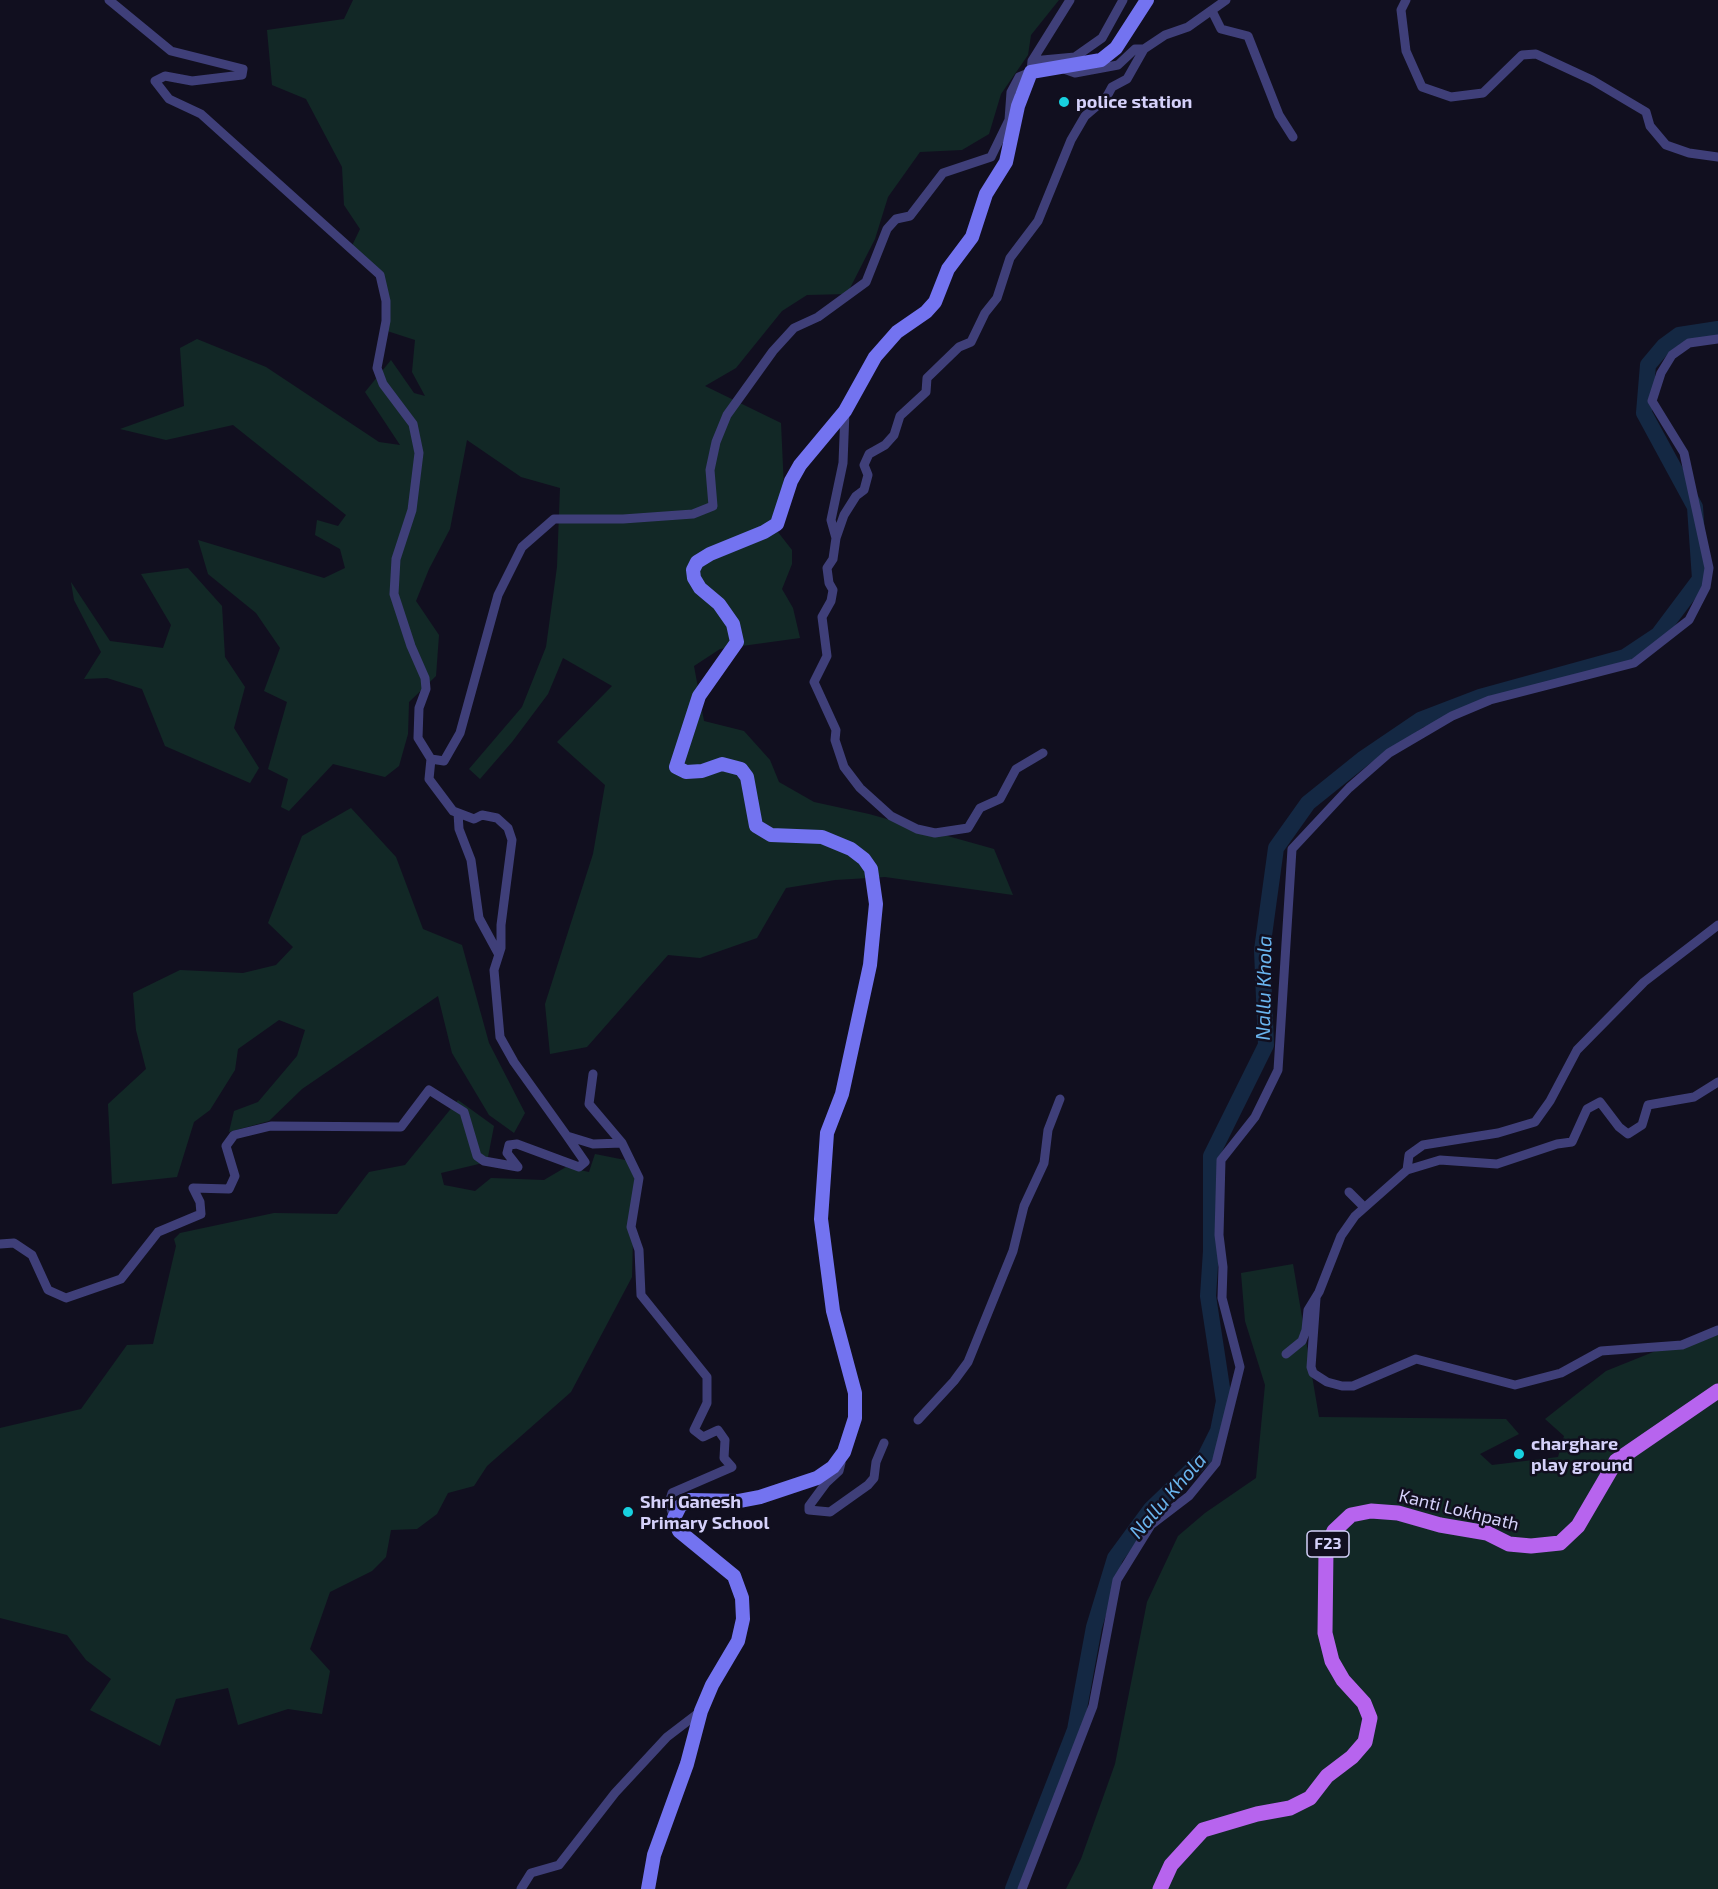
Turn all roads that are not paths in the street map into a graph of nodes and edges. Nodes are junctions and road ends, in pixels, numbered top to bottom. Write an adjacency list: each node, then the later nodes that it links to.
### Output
1 (109, 0): 17 (street)
2 (1070, 0): 9 (street)
3 (1123, 0): 9 (street)
4 (1147, 0): 10 (main road)
5 (1226, 0): 7 (street)
6 (1406, 0): 12 (street)
7 (1212, 11): 8 (street); 11 (street)
8 (1144, 50): 10 (street); 15 (street)
9 (1031, 66): 10 (main road); 14 (main road); 17 (street)
10 (1061, 68)
11 (1293, 137)
12 (1718, 157)
13 (1718, 339): 41 (street)
14 (845, 411): 15 (street); 36 (main road)
15 (836, 538): 16 (street)
16 (1043, 753)
17 (431, 759): 18 (street)
18 (458, 813): 20 (street); 20 (street)
19 (1718, 925): 26 (street)
20 (498, 953): 24 (street)
21 (593, 1074): 25 (street)
22 (1718, 1082): 26 (street)
23 (1060, 1099): 34 (street)
24 (567, 1136): 25 (street); 29 (street)
25 (622, 1143): 37 (street)
26 (1407, 1170): 28 (street)
27 (1349, 1192): 28 (street)
28 (1364, 1207): 30 (street)
29 (0, 1244)
30 (1316, 1298): 31 (street); 32 (street)
31 (1718, 1330)
32 (1286, 1354)
33 (1718, 1390): 42 (main road, Kanti Lokhpath / F23)
34 (918, 1420)
35 (884, 1443): 36 (street)
36 (844, 1452): 37 (main road)
37 (674, 1518): 38 (main road)
38 (701, 1711): 39 (street); 40 (main road)
39 (521, 1889)
40 (648, 1889)
41 (1022, 1889)
42 (1161, 1889)

